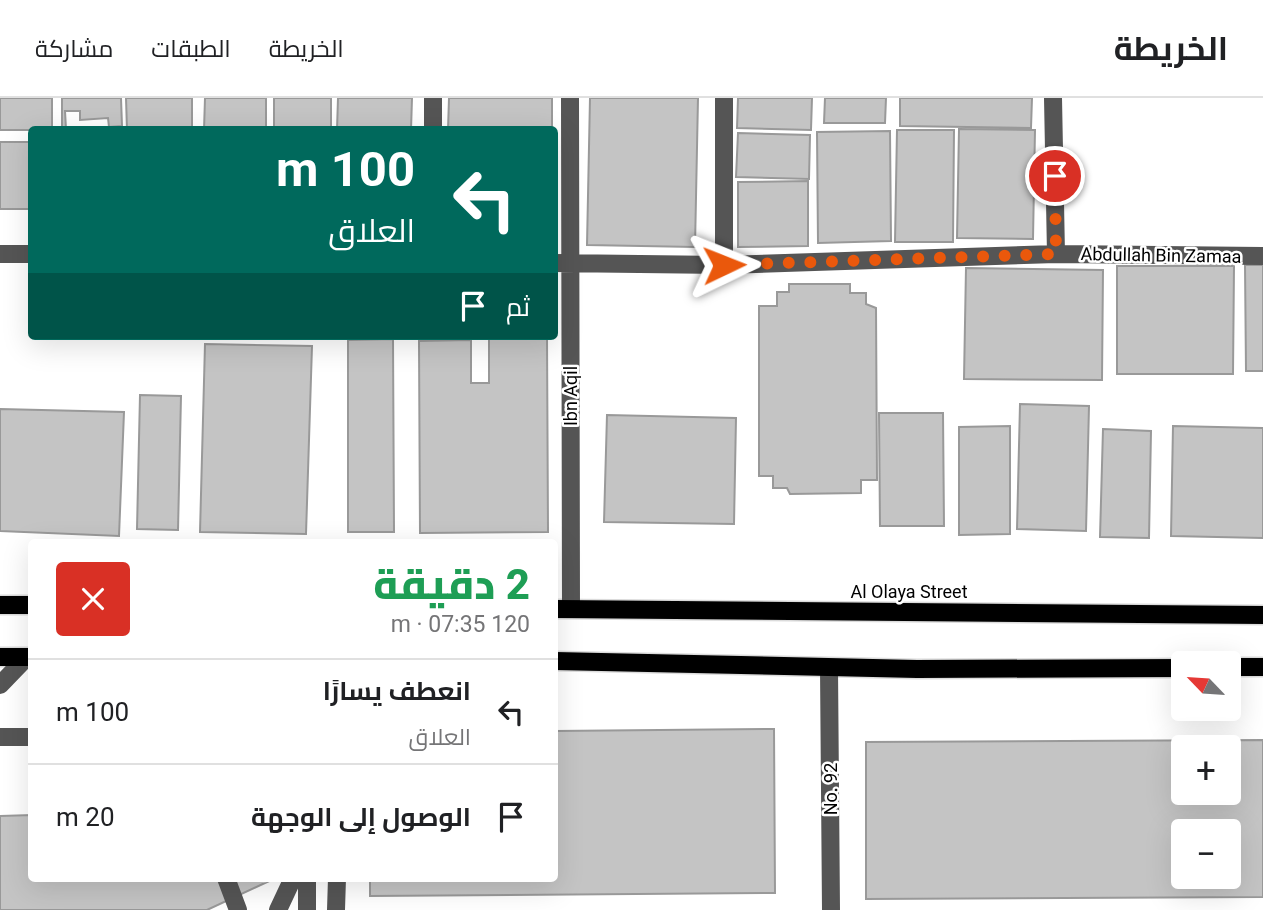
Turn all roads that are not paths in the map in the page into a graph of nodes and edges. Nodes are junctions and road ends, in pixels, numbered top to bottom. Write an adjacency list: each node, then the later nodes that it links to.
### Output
1 (433, 98): 5 (street)
2 (570, 98): 10 (street, Ibn Aqil)
3 (724, 98): 11 (street)
4 (1053, 98): 8 (street)
5 (433, 126)
6 (0, 254): 7 (street)
7 (28, 254)
8 (1056, 254): 9 (street, Abdullah Bin Zamaa); 11 (street, Abdullah Bin Zamaa)
9 (1263, 256)
10 (562, 263): 11 (street, Abdullah Bin Zamaa); 14 (street, Ibn Aqil)
11 (724, 265)
12 (0, 605): 13 (main road)
13 (28, 605)
14 (563, 609): 15 (main road, Al Olaya Street)
15 (1263, 615)
16 (0, 657): 17 (main road)
17 (28, 657)
18 (28, 658): 24 (street)
19 (558, 661): 22 (main road)
20 (1241, 667): 21 (main road)
21 (1263, 667)
22 (829, 668): 23 (main road); 35 (street, No. 92)
23 (1171, 668)
24 (0, 685)
25 (0, 737): 26 (street)
26 (28, 737)
27 (228, 882): 31 (street)
28 (291, 882): 32 (street)
29 (307, 882): 33 (street)
30 (337, 882): 34 (street)
31 (238, 910)
32 (278, 910)
33 (307, 910)
34 (337, 910)
35 (831, 910)

